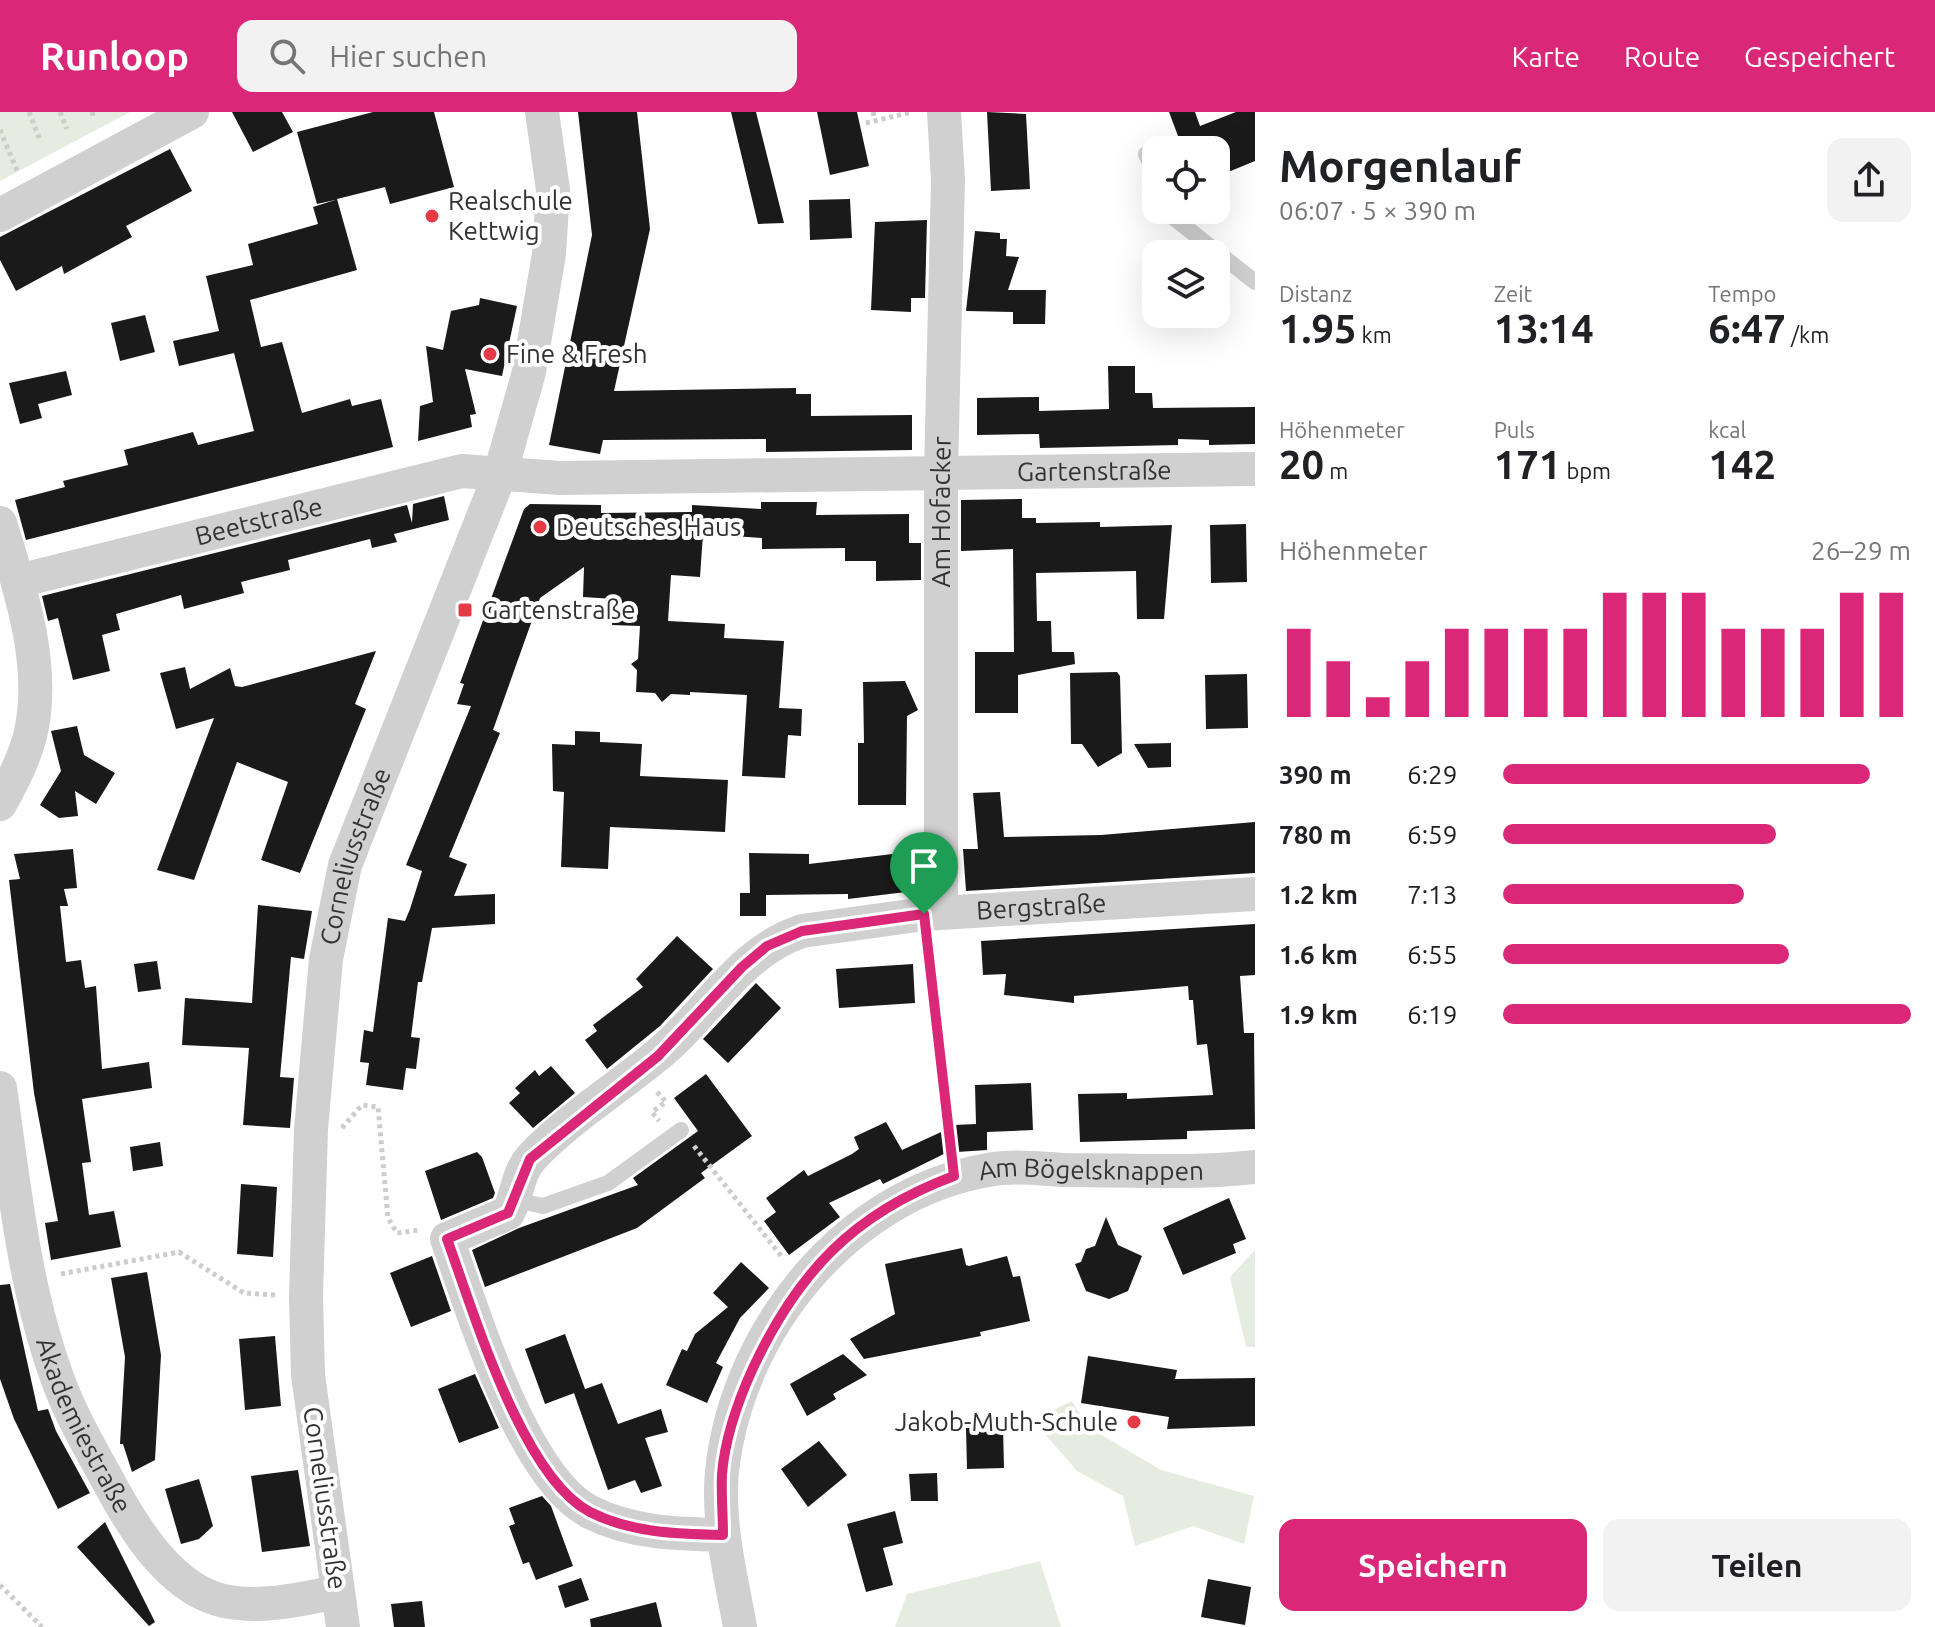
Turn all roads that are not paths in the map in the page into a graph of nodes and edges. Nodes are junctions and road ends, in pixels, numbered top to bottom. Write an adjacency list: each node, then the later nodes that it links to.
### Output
1 (192, 112): 4 (street)
2 (542, 112): 9 (street, Corneliusstraße)
3 (944, 112): 8 (street, Am Hofacker)
4 (14, 207)
5 (1182, 224): 6 (lane)
6 (1255, 282)
7 (1255, 469): 8 (street, Gartenstraße)
8 (941, 472): 9 (street, Gartenstraße); 14 (street, Am Hofacker)
9 (500, 474): 11 (street, Beetstraße); 20 (street, Corneliusstraße)
10 (0, 523): 11 (street)
11 (18, 581): 12 (street)
12 (0, 804)
13 (1255, 894): 14 (street, Bergstraße)
14 (933, 913): 18 (street, Bergstraße)
15 (1, 1107): 20 (street, Akademiestraße)
16 (676, 1134): 18 (lane)
17 (1255, 1167): 19 (street, Am Bögelsknappen)
18 (516, 1200): 19 (street)
19 (723, 1535): 22 (street, Am Bögelsknappen)
20 (338, 1592): 21 (street, Corneliusstraße)
21 (343, 1627)
22 (740, 1627)

